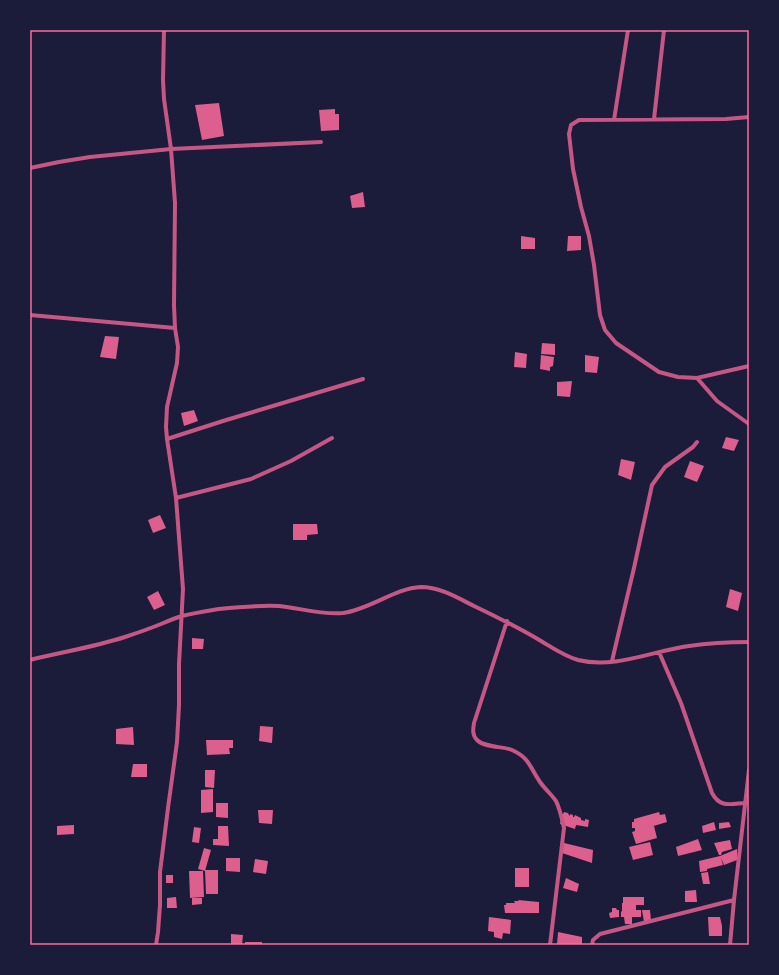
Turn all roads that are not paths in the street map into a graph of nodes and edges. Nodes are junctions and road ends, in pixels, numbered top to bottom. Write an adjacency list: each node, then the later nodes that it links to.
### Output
1 (164, 30): 8 (street)
2 (628, 30): 6 (street)
3 (664, 30): 5 (street)
4 (749, 117): 5 (street)
5 (654, 119): 6 (street)
6 (614, 120): 13 (street)
7 (321, 142): 8 (street)
8 (171, 149): 9 (street); 11 (street)
9 (30, 168)
10 (30, 315): 11 (street)
11 (175, 328): 17 (street)
12 (749, 366): 13 (street)
13 (697, 378): 15 (street)
14 (363, 380): 17 (street)
15 (749, 424)
16 (332, 438): 19 (street)
17 (167, 439): 19 (street)
18 (697, 442): 25 (street)
19 (176, 498): 20 (street)
20 (182, 616): 21 (street); 24 (street); 29 (street)
21 (507, 621): 25 (street); 30 (street)
22 (749, 642): 23 (street)
23 (659, 652): 25 (street); 27 (street)
24 (30, 660)
25 (612, 661)
26 (749, 770): 27 (street)
27 (745, 804): 28 (street)
28 (734, 900): 31 (street); 32 (street)
29 (156, 945)
30 (550, 945)
31 (592, 945)
32 (730, 945)

